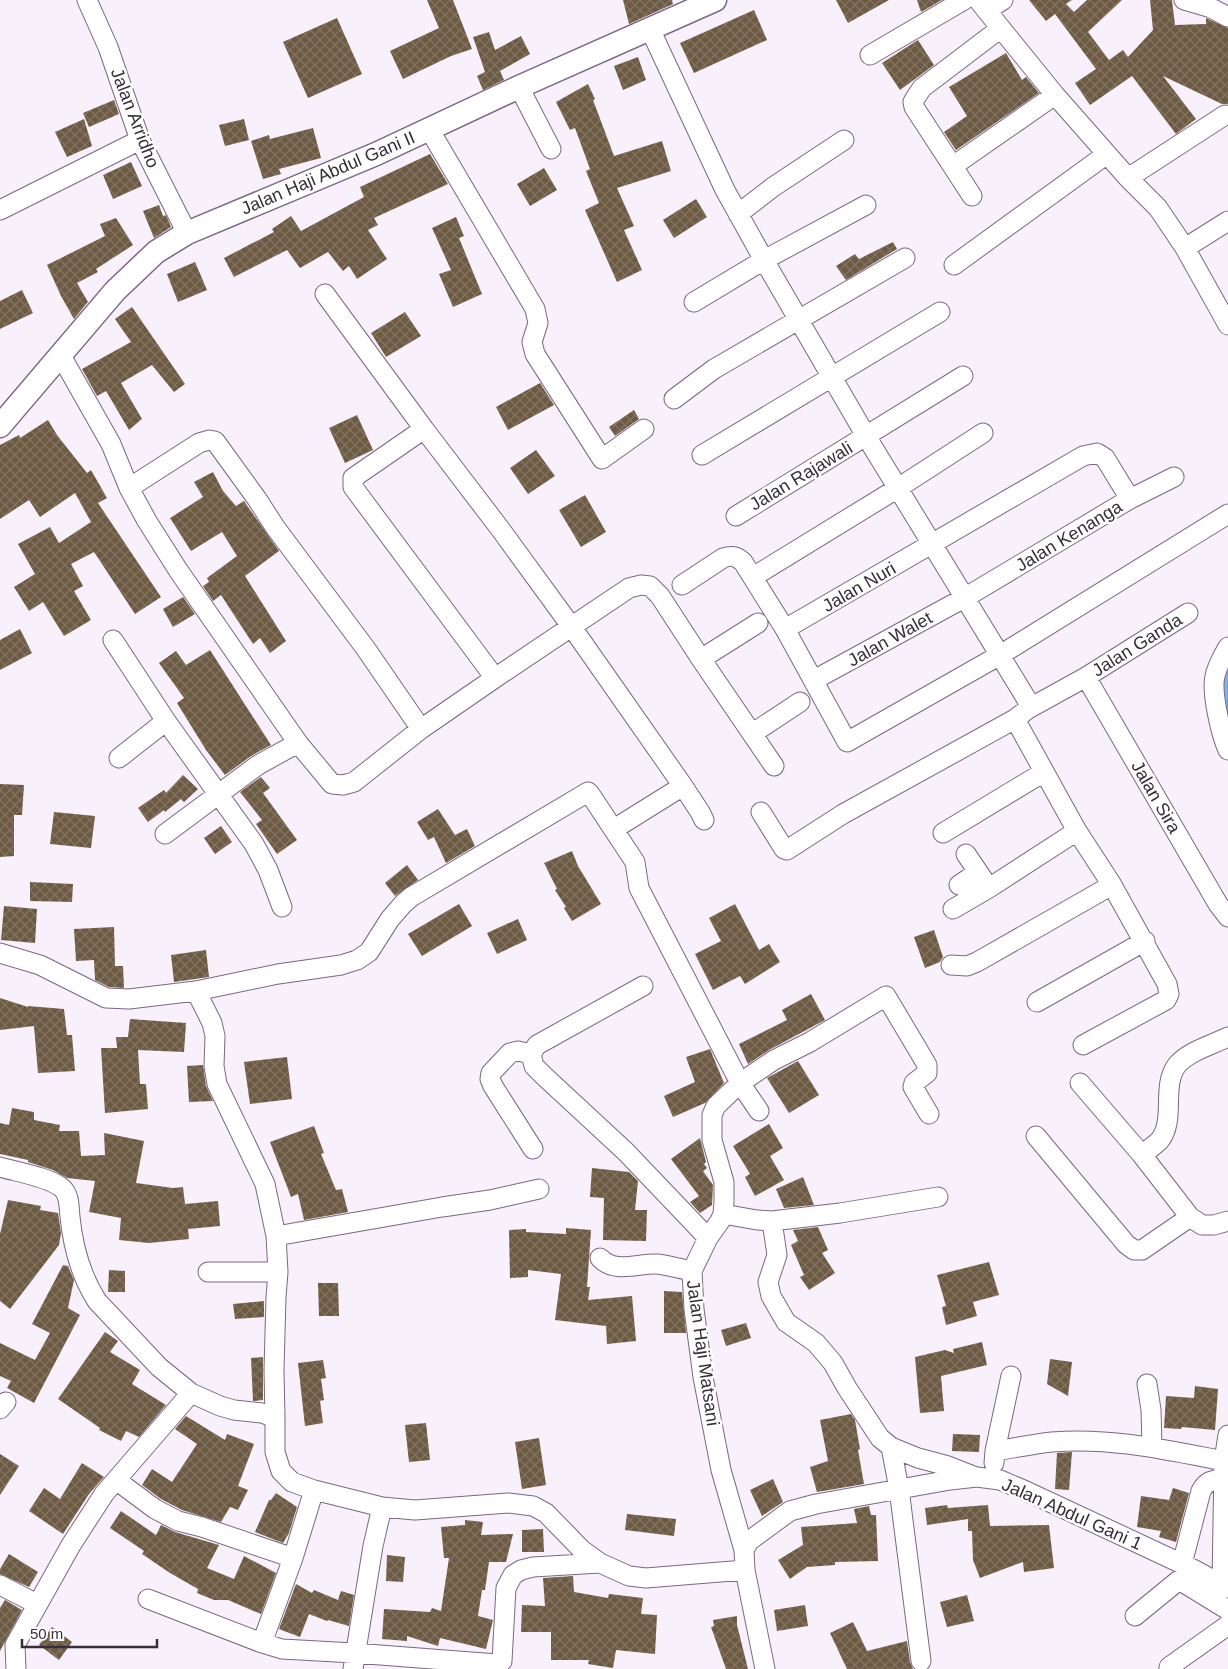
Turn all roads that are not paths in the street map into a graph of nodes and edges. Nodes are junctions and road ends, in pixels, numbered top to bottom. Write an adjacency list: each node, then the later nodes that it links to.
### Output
1 (87, 0): 16 (street, Jalan Arridho)
2 (716, 0): 10 (street, Jalan Haji Abdul Gani II)
3 (964, 0): 11 (street)
4 (1003, 0): 7 (street)
5 (1184, 0): 6 (street)
6 (1213, 4): 8 (street)
7 (982, 5): 9 (street)
8 (1228, 17)
9 (1001, 28): 13 (street); 20 (street)
10 (650, 29): 12 (street, Jalan Haji Abdul Gani II); 23 (street)
11 (870, 55)
12 (519, 87): 15 (street, Jalan Haji Abdul Gani II); 18 (street)
13 (1055, 94): 19 (street); 20 (street)
14 (1225, 115): 21 (street)
15 (430, 129): 27 (street, Jalan Haji Abdul Gani II); 43 (street)
16 (140, 140): 25 (street); 27 (street, Jalan Arridho)
17 (844, 140): 23 (street)
18 (550, 149)
19 (1107, 154): 21 (street); 31 (street)
20 (953, 166): 22 (street)
21 (1128, 178): 28 (street)
22 (972, 196)
23 (732, 203): 30 (street)
24 (866, 205): 30 (street)
25 (0, 210)
26 (1228, 222): 28 (street)
27 (187, 233): 37 (street, Jalan Haji Abdul Gani II)
28 (1185, 248): 36 (street)
29 (905, 258): 35 (street)
30 (764, 260): 33 (street); 35 (street)
31 (954, 265)
32 (324, 294): 42 (street)
33 (694, 302)
34 (940, 312): 38 (street)
35 (798, 321): 38 (street); 40 (street)
36 (1228, 325)
37 (60, 354): 41 (street, Jalan Haji Abdul Gani II); 48 (street)
38 (832, 376): 45 (street); 46 (street)
39 (963, 376): 45 (street, Jalan Rajawali)
40 (674, 399)
41 (0, 426)
42 (424, 429): 59 (street); 66 (street)
43 (644, 429)
44 (983, 433): 49 (street)
45 (866, 436): 49 (street); 52 (street, Jalan Rajawali)
46 (702, 455)
47 (1174, 477): 50 (street, Jalan Kenanga)
48 (129, 488): 71 (street); 73 (street)
49 (898, 488): 53 (street); 54 (street)
50 (1130, 500): 53 (street, Jalan Nuri); 56 (street, Jalan Kenanga)
51 (1228, 514): 63 (street)
52 (736, 516)
53 (933, 544): 56 (street); 60 (street, Jalan Nuri)
54 (753, 577): 55 (street); 60 (street)
55 (682, 585)
56 (966, 597): 63 (street); 67 (street, Jalan Walet)
57 (1188, 613): 65 (street, Jalan Ganda)
58 (758, 623): 64 (street)
59 (571, 626): 64 (street); 66 (street); 78 (street)
60 (785, 629): 67 (street)
61 (113, 640): 70 (street)
62 (1228, 647): 74 (street)
63 (1000, 655): 67 (street); 69 (street)
64 (701, 659): 72 (street)
65 (1086, 677): 69 (street, Jalan Ganda); 93 (street, Jalan Sira)
66 (495, 678): 71 (street)
67 (814, 680)
68 (800, 702): 72 (street)
69 (1021, 714): 77 (street); 80 (street, Jalan Ganda)
70 (166, 721): 75 (street); 79 (street)
71 (421, 729): 73 (street)
72 (753, 733): 76 (street)
73 (298, 743): 79 (street)
74 (1228, 750)
75 (119, 758)
76 (774, 766)
77 (1044, 772): 83 (street); 84 (street)
78 (683, 786): 81 (street); 82 (street)
79 (219, 794): 85 (street); 91 (street)
80 (761, 812)
81 (704, 820)
82 (614, 828): 98 (street); 103 (street)
83 (1077, 831): 89 (street); 90 (street)
84 (943, 833)
85 (165, 834)
86 (966, 854): 87 (street)
87 (978, 872): 88 (street); 90 (street)
88 (958, 885)
89 (1112, 885): 94 (street); 96 (street)
90 (989, 888): 92 (street)
91 (282, 907)
92 (953, 909)
93 (1228, 917)
94 (1145, 941): 99 (street); 101 (street)
95 (0, 953): 98 (street)
96 (951, 965)
97 (643, 986): 102 (street)
98 (196, 992): 117 (street)
99 (1037, 1002)
100 (1228, 1037): 109 (street)
101 (1083, 1045)
102 (531, 1054): 108 (street); 118 (street)
103 (740, 1083): 105 (street); 106 (street); 113 (street)
104 (1080, 1083): 109 (street)
105 (759, 1111)
106 (928, 1114)
107 (1036, 1136): 114 (street)
108 (533, 1149)
109 (1142, 1155): 114 (street)
110 (0, 1167): 125 (street)
111 (539, 1189): 117 (street)
112 (938, 1196): 116 (street)
113 (723, 1214): 116 (street); 118 (street, Jalan Haji Matsani)
114 (1190, 1218): 115 (street)
115 (1228, 1220)
116 (772, 1221): 128 (street)
117 (276, 1236): 122 (street)
118 (708, 1238): 120 (street, Jalan Haji Matsani)
119 (600, 1258): 120 (street)
120 (692, 1271): 137 (street, Jalan Haji Matsani)
121 (208, 1272): 122 (street)
122 (278, 1272): 126 (street)
123 (1011, 1376): 130 (street)
124 (1147, 1384): 129 (street)
125 (191, 1392): 126 (street); 133 (street)
126 (275, 1418): 135 (street)
127 (1228, 1434): 131 (street)
128 (891, 1447): 132 (street); 134 (street)
129 (1152, 1447): 130 (street); 131 (street)
130 (995, 1451): 132 (street)
131 (1224, 1470): 140 (street); 143 (street)
132 (985, 1478): 134 (street, Jalan Abdul Gani 1); 140 (street, Jalan Abdul Gani 1)
133 (116, 1480): 138 (street); 145 (street)
134 (899, 1489): 137 (street, Jalan Abdul Gani 1); 152 (street)
135 (314, 1490): 136 (street); 138 (street)
136 (382, 1507): 139 (street); 151 (street)
137 (744, 1550): 141 (street, Jalan Haji Matsani)
138 (293, 1558): 150 (street)
139 (600, 1563): 141 (street); 151 (street)
140 (1182, 1564): 143 (street, Jalan Abdul Gani 1)
141 (745, 1570): 155 (street, Jalan Haji Matsani)
142 (0, 1585): 145 (street)
143 (1225, 1586)
144 (148, 1599): 150 (street)
145 (37, 1604): 149 (street)
146 (1228, 1610): 147 (street)
147 (1135, 1616)
148 (1228, 1625): 153 (street)
149 (7, 1642): 154 (street)
150 (262, 1644): 151 (street)
151 (353, 1661)
152 (921, 1661)
153 (1169, 1667)
154 (16, 1669)
155 (765, 1669)

